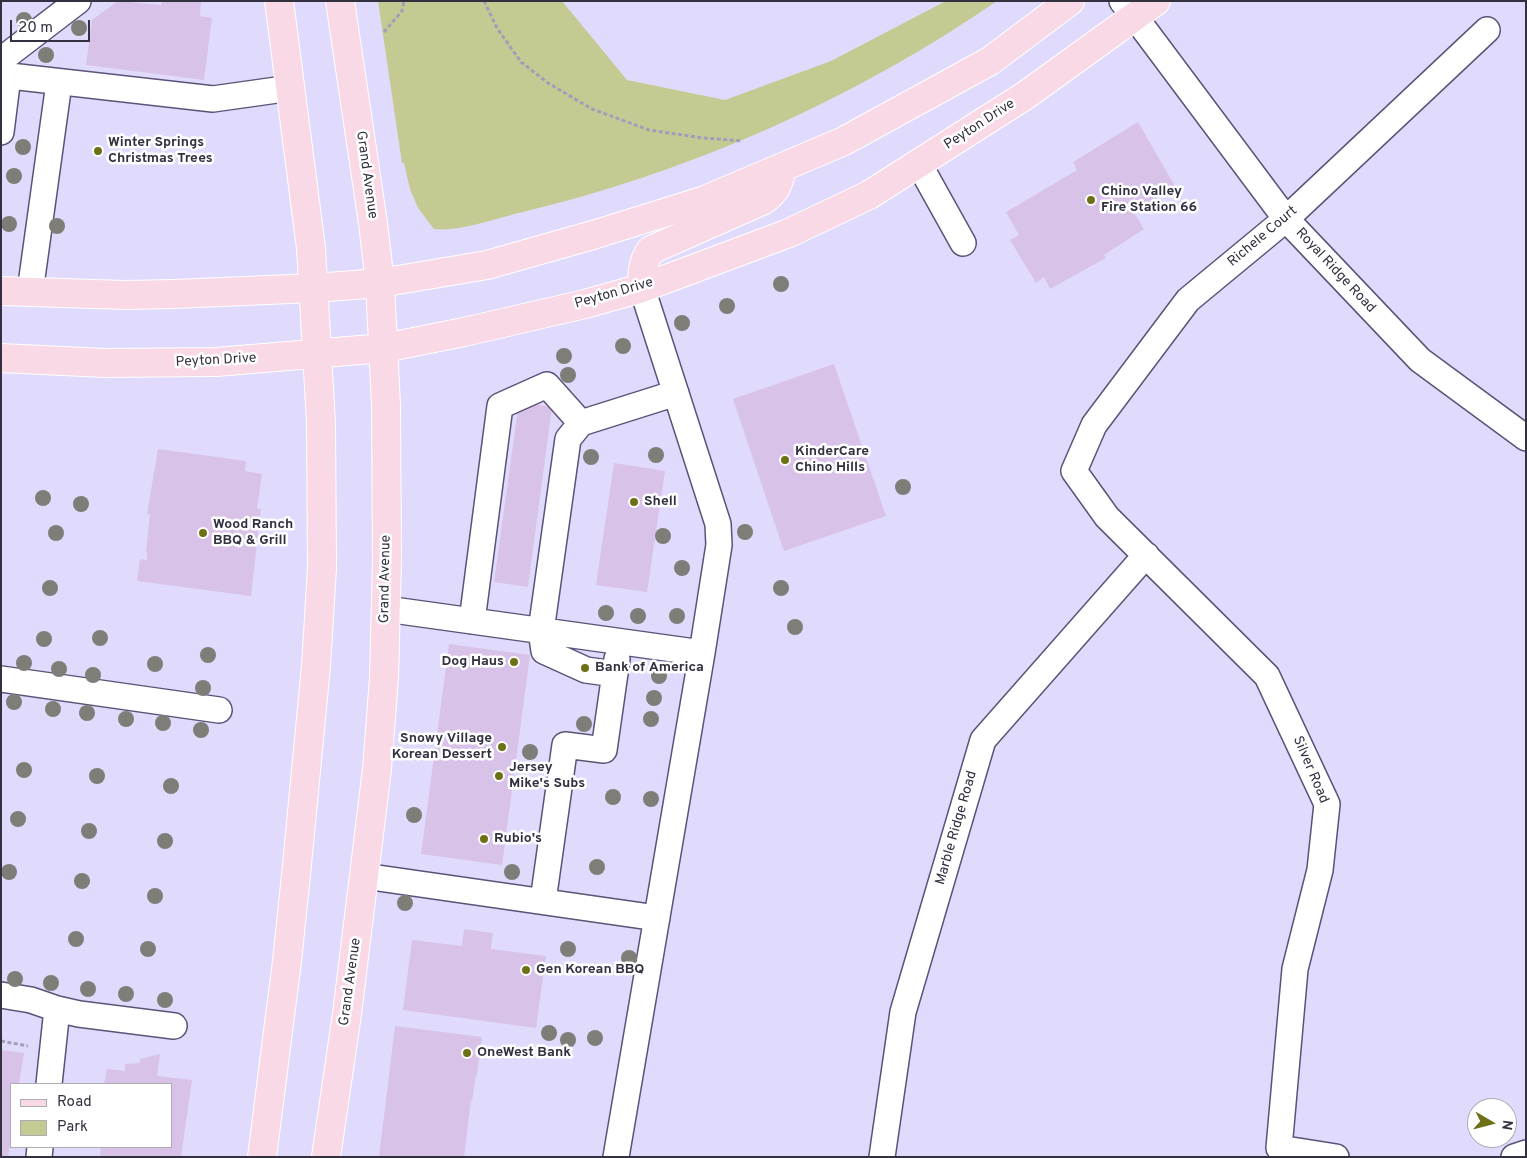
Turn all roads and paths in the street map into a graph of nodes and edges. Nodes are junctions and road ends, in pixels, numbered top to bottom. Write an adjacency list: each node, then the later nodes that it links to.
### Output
1 (78, 1): 10 (street)
2 (279, 1): 12 (main road)
3 (340, 1): 19 (main road, Grand Avenue)
4 (404, 1): 9 (path)
5 (484, 1): 14 (path)
6 (1070, 1): 16 (main road)
7 (1138, 6): 15 (main road, Peyton Drive); 17 (street, Royal Ridge Road)
8 (1487, 30): 17 (street, Richele Court)
9 (384, 32)
10 (4, 70): 11 (street); 13 (street)
11 (59, 83): 12 (street); 23 (street)
12 (291, 88): 20 (main road)
13 (1, 132)
14 (742, 141)
15 (919, 164): 18 (street); 21 (main road, Peyton Drive)
16 (776, 170): 19 (main road); 21 (main road)
17 (1286, 219): 29 (street, Royal Ridge Road); 30 (street, Richele Court)
18 (963, 243)
19 (380, 283): 20 (main road); 24 (main road, Grand Avenue)
20 (314, 288): 23 (main road); 25 (main road)
21 (642, 288): 24 (main road, Peyton Drive); 27 (street)
22 (1, 291): 23 (main road)
23 (30, 292)
24 (384, 348): 25 (main road, Peyton Drive); 32 (main road, Grand Avenue)
25 (318, 353): 26 (main road, Peyton Drive); 48 (main road)
26 (1, 358)
27 (676, 393): 28 (street); 36 (street)
28 (580, 423): 33 (street); 34 (street)
29 (1526, 438)
30 (1074, 471): 31 (street, Silver Road)
31 (1146, 555): 51 (street, Marble Ridge Road); 52 (street, Silver Road)
32 (386, 609): 33 (street); 40 (main road, Grand Avenue)
33 (472, 621): 34 (street)
34 (541, 631): 35 (street); 37 (street)
35 (619, 641): 36 (street); 37 (street)
36 (702, 652): 42 (street)
37 (615, 674): 41 (street)
38 (1, 679): 39 (street)
39 (219, 710)
40 (364, 876): 41 (street); 49 (main road, Grand Avenue)
41 (543, 901): 42 (street)
42 (657, 918): 50 (street)
43 (1, 995): 44 (street)
44 (57, 1009): 45 (street); 46 (street)
45 (174, 1026)
46 (49, 1083)
47 (1526, 1153): 53 (street)
48 (262, 1157)
49 (326, 1157)
50 (616, 1157)
51 (882, 1157)
52 (1336, 1157)
53 (1514, 1157)

